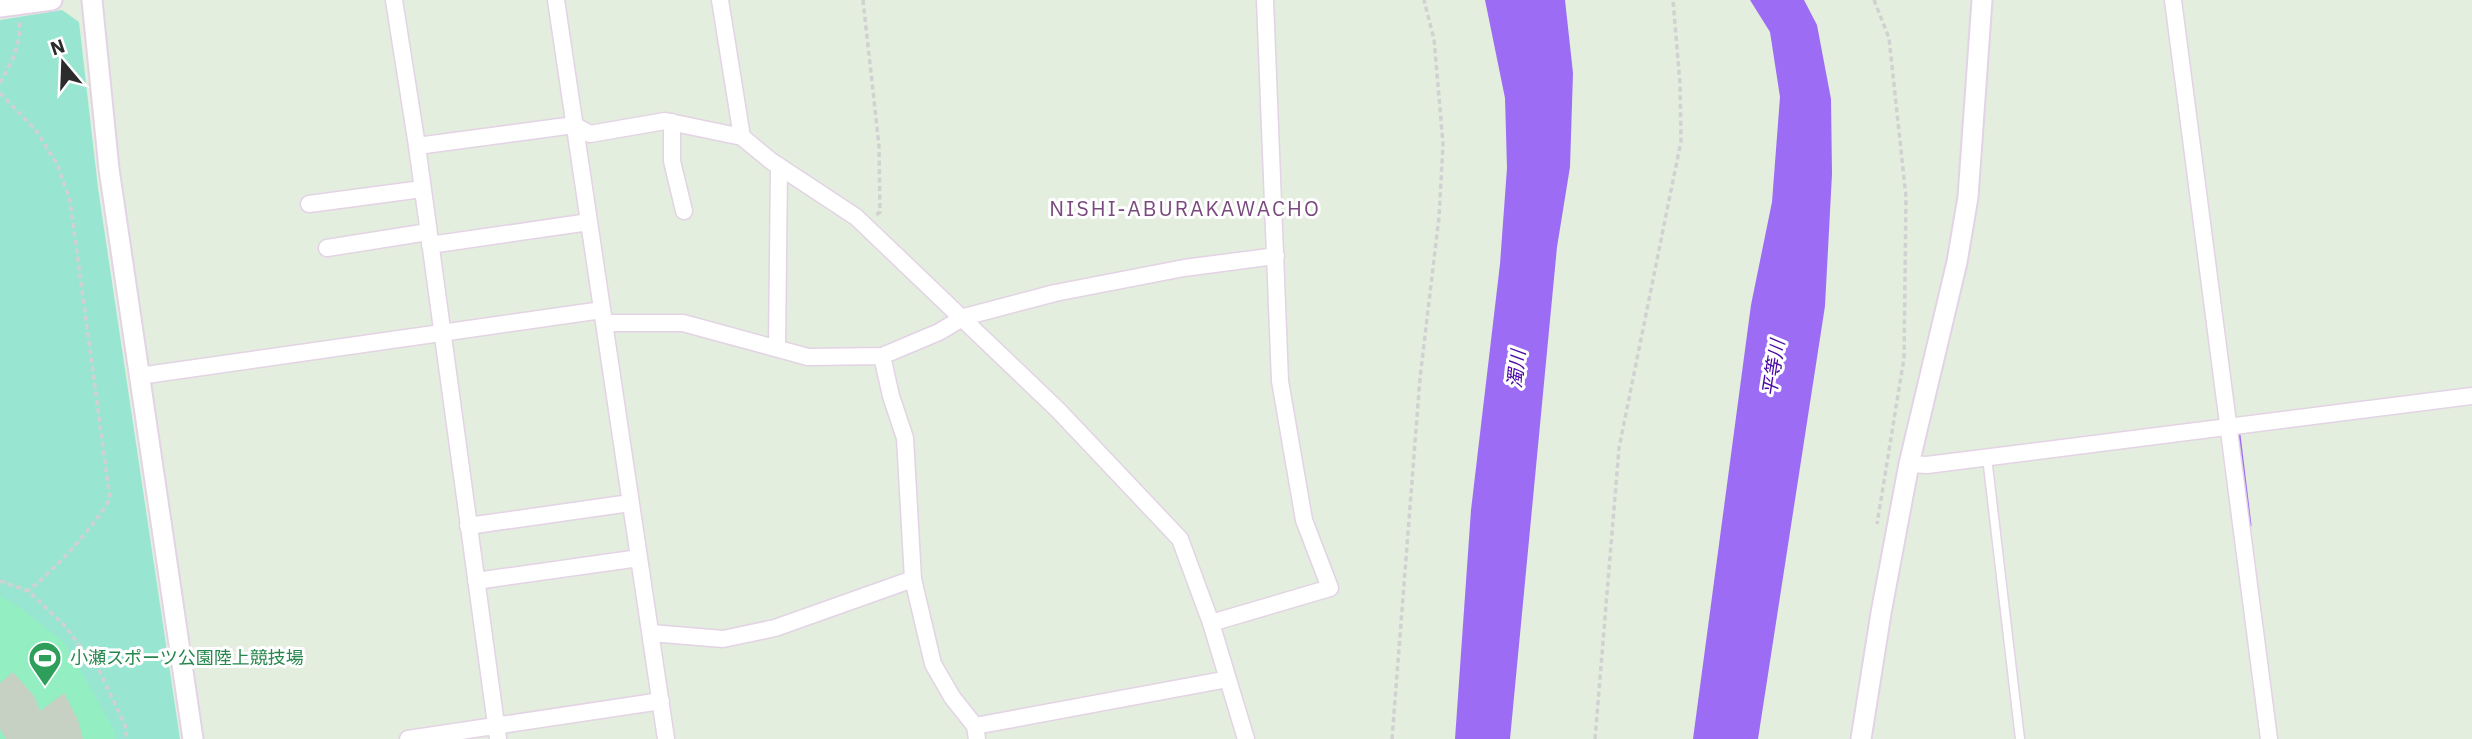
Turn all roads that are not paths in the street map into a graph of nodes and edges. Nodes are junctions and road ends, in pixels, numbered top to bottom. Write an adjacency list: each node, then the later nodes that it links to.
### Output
1 (52, 0): 9 (street)
2 (92, 0): 27 (street)
3 (394, 0): 13 (street)
4 (556, 0): 11 (street)
5 (720, 0): 12 (street)
6 (1265, 0): 21 (street)
7 (1982, 0): 31 (street)
8 (2173, 0): 29 (street)
9 (8, 6)
10 (672, 122): 11 (street); 12 (street); 17 (street)
11 (574, 125): 13 (street); 18 (street)
12 (743, 137): 14 (street)
13 (417, 146): 15 (street)
14 (779, 166): 23 (street); 25 (street)
15 (422, 189): 16 (street); 19 (street)
16 (309, 204)
17 (684, 211)
18 (589, 222): 19 (street); 22 (street)
19 (429, 239): 20 (street); 24 (street)
20 (327, 248)
21 (1276, 257): 23 (street); 37 (street)
22 (603, 316): 24 (street); 25 (street); 32 (street)
23 (964, 317): 26 (street); 37 (street)
24 (441, 333): 27 (street); 33 (street)
25 (777, 348): 26 (street)
26 (882, 356): 35 (street)
27 (139, 376): 43 (street)
28 (2472, 396): 29 (street)
29 (2229, 427): 30 (street); 49 (street)
30 (1987, 457): 31 (street); 48 (lane)
31 (1909, 464): 47 (street)
32 (631, 503): 33 (street); 34 (street)
33 (468, 527): 36 (street)
34 (639, 558): 36 (street); 38 (street)
35 (914, 579): 38 (street); 42 (street)
36 (476, 581): 41 (street)
37 (1211, 623): 39 (street)
38 (651, 633): 40 (street)
39 (1228, 679): 42 (street); 46 (street)
40 (661, 701): 41 (street); 45 (street)
41 (497, 732): 44 (street)
42 (976, 733)
43 (193, 739)
44 (408, 739)
45 (666, 739)
46 (1246, 739)
47 (1861, 739)
48 (2020, 739)
49 (2269, 739)

